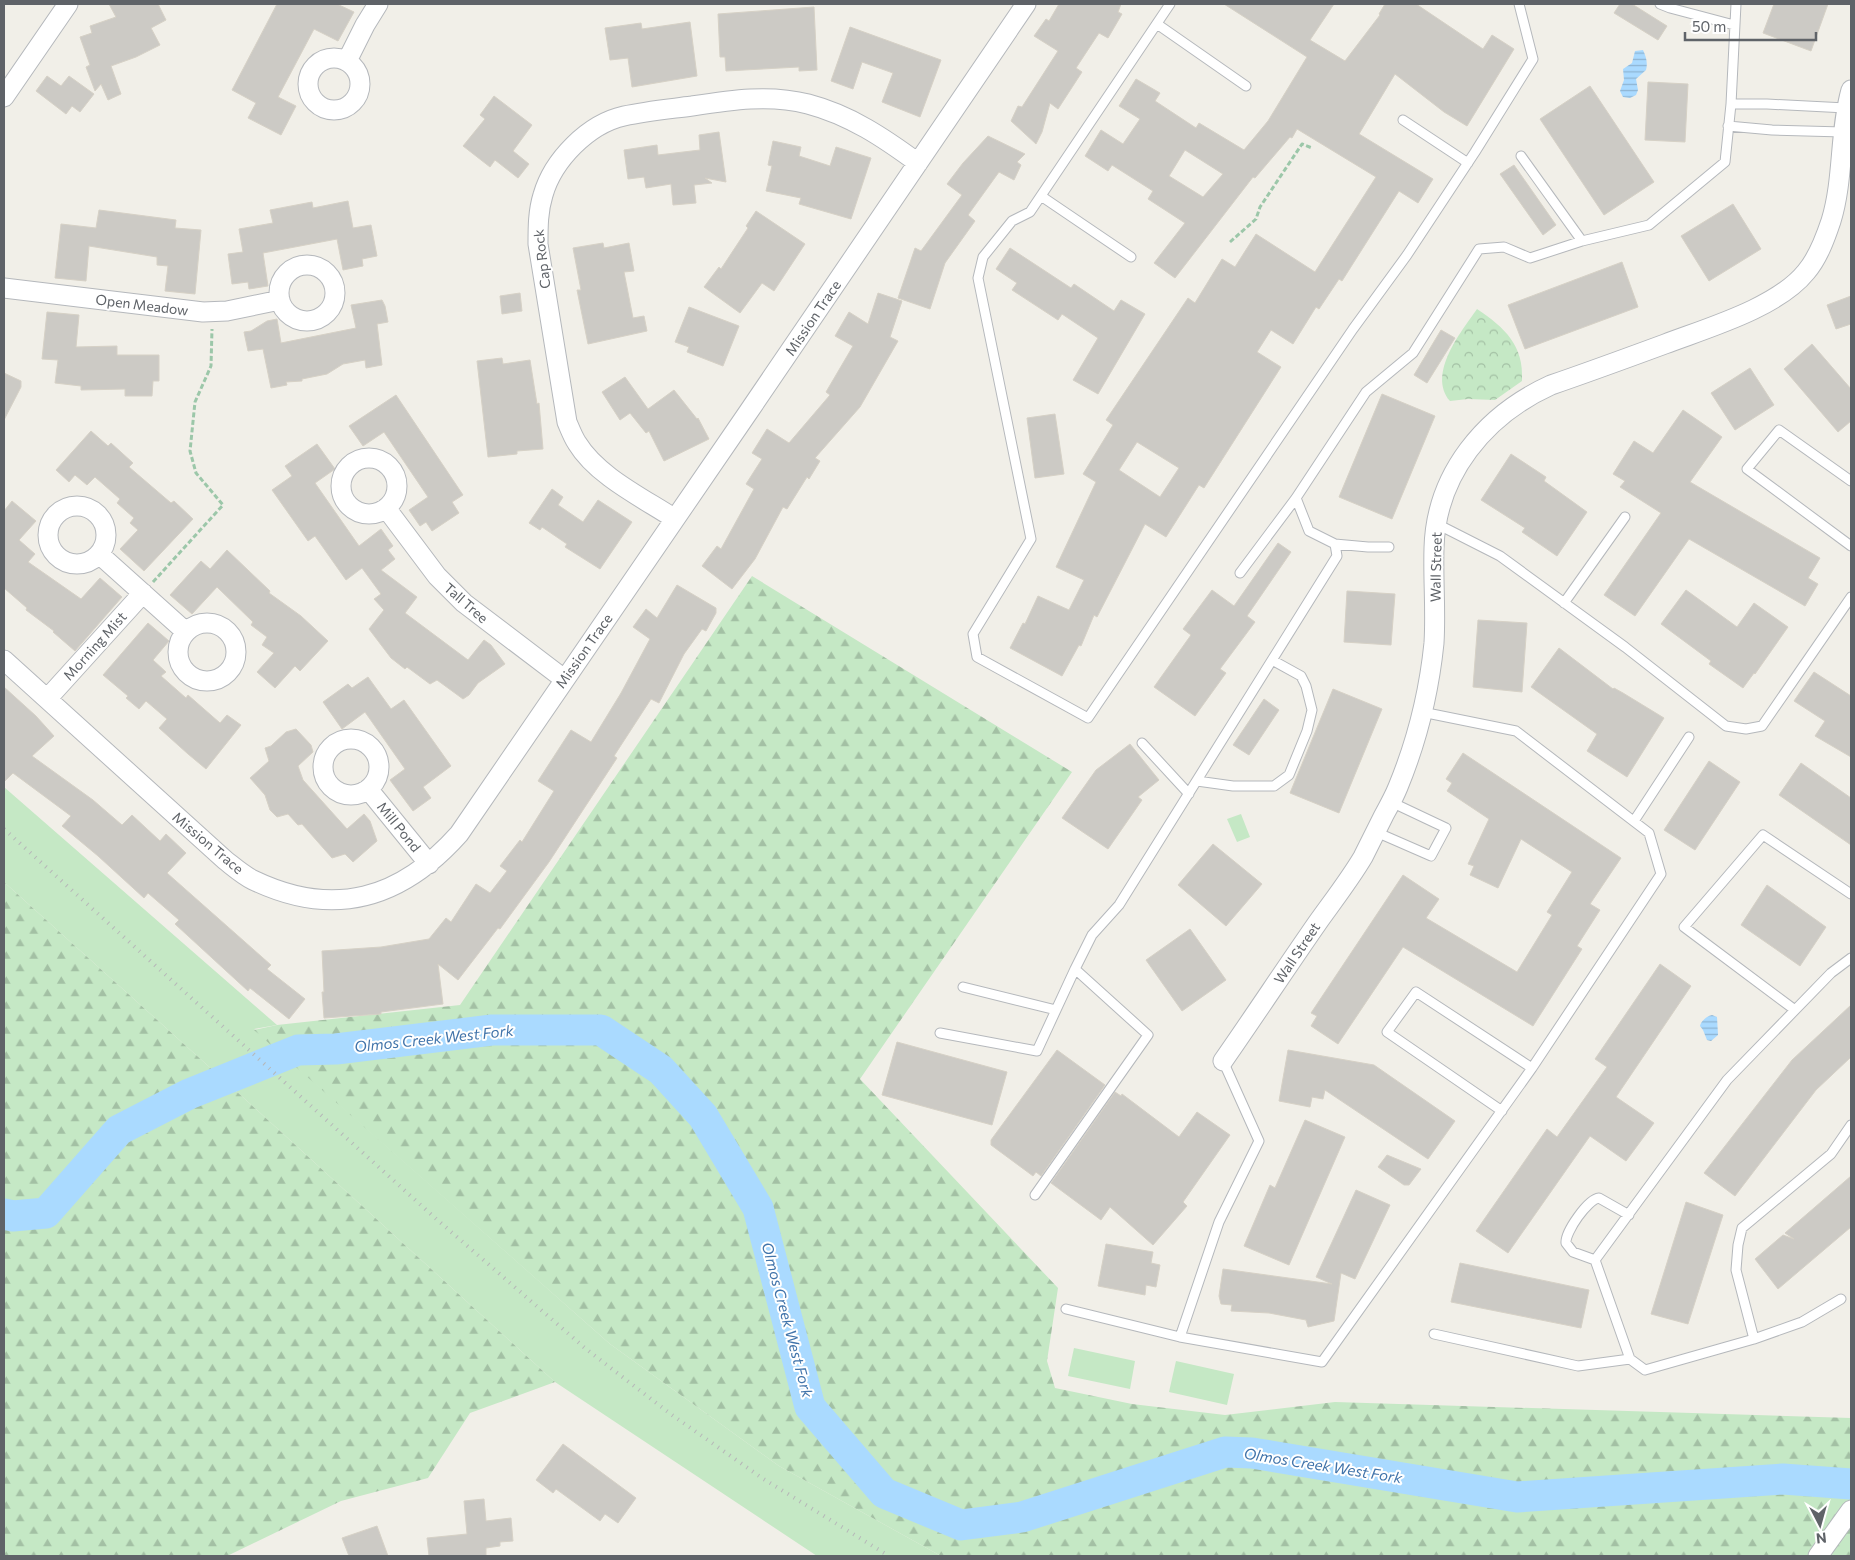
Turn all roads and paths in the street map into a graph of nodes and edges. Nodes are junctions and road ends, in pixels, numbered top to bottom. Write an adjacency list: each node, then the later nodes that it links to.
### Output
1 (68, 4): 12 (street)
2 (378, 4): 10 (street)
3 (1026, 4): 20 (street, Mission Trace)
4 (1170, 4): 8 (lane)
5 (1519, 4): 21 (lane)
6 (1660, 4): 9 (lane)
7 (1736, 4): 9 (lane)
8 (1157, 24): 11 (lane); 22 (lane)
9 (1734, 25): 14 (lane)
10 (347, 61)
11 (1246, 86)
12 (4, 97)
13 (1849, 99): 14 (lane); 17 (street, Wall Street)
14 (1730, 104): 16 (lane)
15 (1403, 120): 21 (lane)
16 (1728, 126): 17 (lane); 23 (lane)
17 (1843, 132): 34 (street, Wall Street)
18 (1312, 148): 24 (path)
19 (1521, 156): 23 (lane)
20 (918, 163): 33 (street, Mission Trace); 33 (street, Cap Rock)
21 (1468, 163): 22 (lane)
22 (1041, 196): 25 (lane)
23 (1582, 241): 30 (lane)
24 (1230, 242)
25 (1131, 257)
26 (4, 288): 28 (street, Open Meadow)
27 (280, 300): 28 (street, Open Meadow)
28 (212, 312): 40 (path)
29 (1851, 480): 36 (lane)
30 (1296, 498): 35 (lane); 39 (lane)
31 (386, 508): 46 (street, Tall Tree)
32 (1626, 517): 42 (lane)
33 (675, 519): 46 (street, Mission Trace)
34 (1437, 524): 42 (lane); 48 (street, Wall Street)
35 (1336, 544): 37 (lane); 45 (lane)
36 (1851, 546)
37 (1389, 547)
38 (99, 554): 40 (street)
39 (1240, 573)
40 (143, 593): 43 (street); 47 (street, Morning Mist)
41 (1851, 597): 42 (lane)
42 (1564, 603)
43 (186, 632)
44 (4, 660): 47 (street, Mission Trace)
45 (1272, 660): 51 (lane); 51 (lane)
46 (564, 679): 57 (street, Mission Trace)
47 (47, 699): 57 (street, Mission Trace)
48 (1422, 712): 54 (street, Wall Street); 55 (lane)
49 (1689, 737): 55 (lane)
50 (1142, 743): 53 (lane)
51 (1197, 781): 53 (lane)
52 (368, 789): 57 (street, Mill Pond)
53 (1188, 794): 60 (lane)
54 (1391, 802): 56 (street, Wall Street); 56 (lane)
55 (1634, 821): 66 (lane)
56 (1376, 832): 65 (street, Wall Street)
57 (429, 864)
58 (1851, 894): 63 (lane)
59 (1851, 958): 63 (lane)
60 (1075, 969): 62 (lane); 69 (lane)
61 (963, 987): 62 (lane)
62 (1056, 1010): 64 (lane)
63 (1795, 1010): 70 (lane)
64 (940, 1032)
65 (1223, 1061): 75 (lane)
66 (1532, 1068): 67 (lane); 67 (lane)
67 (1502, 1111): 75 (lane)
68 (1851, 1125): 76 (lane)
69 (1035, 1196)
70 (1629, 1215): 71 (lane); 71 (lane)
71 (1595, 1260): 77 (lane)
72 (1841, 1299): 76 (lane)
73 (1066, 1309): 75 (lane)
74 (1434, 1334): 77 (lane)
75 (1180, 1337)
76 (1754, 1339): 77 (lane)
77 (1630, 1359)
78 (1851, 1510): 79 (street)
79 (1818, 1556)

